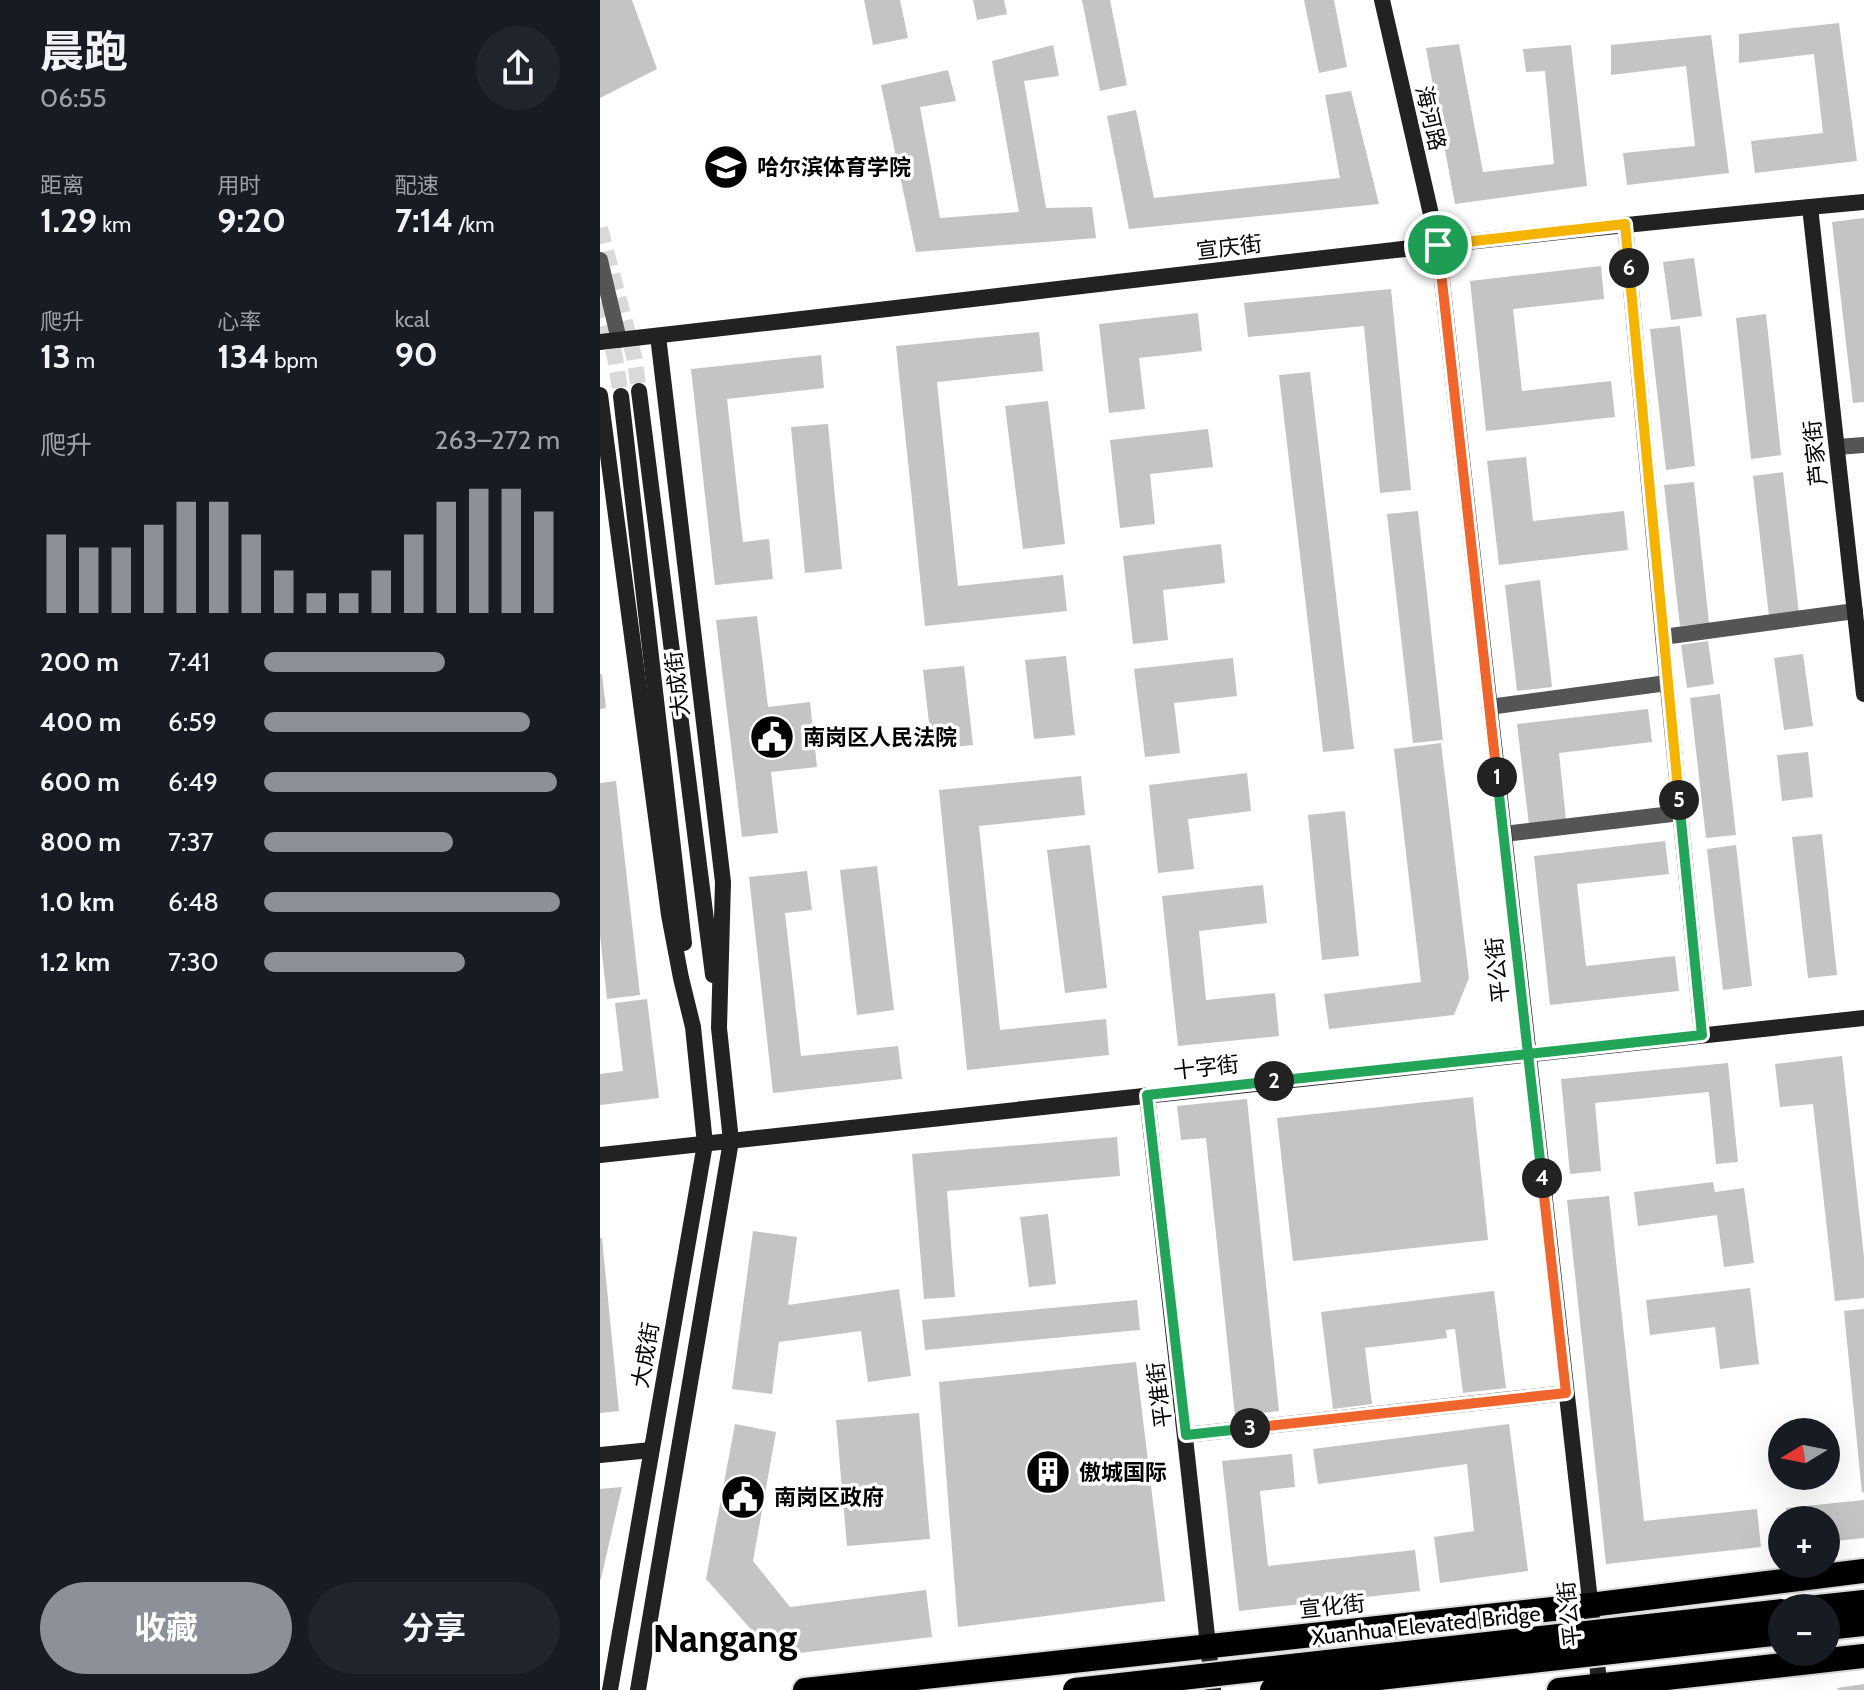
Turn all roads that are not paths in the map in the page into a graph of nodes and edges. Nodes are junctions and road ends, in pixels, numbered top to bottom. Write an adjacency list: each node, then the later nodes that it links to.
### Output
1 (1382, 0): 5 (street, 海河路)
2 (1864, 202): 3 (street, 宣庆街)
3 (1810, 207): 4 (street, 宣庆街); 14 (street, 芦家街)
4 (1625, 224): 5 (street, 宣庆街); 16 (street)
5 (1438, 245): 7 (street, 宣庆街); 19 (street, 平公街)
6 (600, 260): 8 (street)
7 (658, 336): 8 (street, 宣庆街); 24 (street, 大成街)
8 (619, 340): 9 (street, 宣庆街)
9 (600, 342)
10 (639, 391): 24 (street, 大成街)
11 (600, 395): 23 (street, 大成街)
12 (621, 396): 23 (street, 大成街)
13 (1864, 445): 14 (street)
14 (1837, 447): 15 (street, 芦家街)
15 (1855, 611): 16 (street); 18 (street, 芦家街)
16 (1663, 637): 17 (street)
17 (1667, 683): 19 (street); 20 (street)
18 (1864, 694)
19 (1489, 707): 21 (street, 平公街)
20 (1680, 813): 21 (street); 25 (street)
21 (1504, 834): 26 (street, 平公街)
22 (1864, 1018): 25 (street, 十字街)
23 (693, 1027): 29 (street, 大成街)
24 (719, 1028): 28 (street, 大成街)
25 (1702, 1035): 26 (street, 十字街)
26 (1528, 1054): 27 (street, 十字街); 31 (street, 平公街)
27 (1147, 1095): 28 (street, 十字街); 32 (street, 平准街)
28 (731, 1141): 29 (street, 十字街); 47 (street, 大成街)
29 (705, 1144): 30 (street, 十字街); 33 (street, 大成街)
30 (600, 1155)
31 (1566, 1393): 32 (street); 37 (street, 平公街)
32 (1186, 1435): 43 (street, 平准街)
33 (651, 1450): 34 (street); 46 (street, 大成街)
34 (600, 1455)
35 (1864, 1571): 37 (highway, 宣化街)
36 (1864, 1602): 38 (highway)
37 (1590, 1605): 43 (highway, 宣化街); 45 (street, 平公街)
38 (1840, 1605)
39 (1768, 1613): 49 (highway, Xuanhua Elevated Bridge, bridge)
40 (1864, 1624): 41 (highway)
41 (1840, 1627)
42 (1768, 1635): 51 (highway, bridge)
43 (1208, 1645): 48 (highway, 宣化街); 50 (street, 平准街)
44 (1864, 1656): 45 (highway)
45 (1600, 1688): 52 (highway)
46 (610, 1690)
47 (638, 1690)
48 (805, 1690)
49 (1075, 1690)
50 (1213, 1690)
51 (1272, 1690)
52 (1559, 1690)

